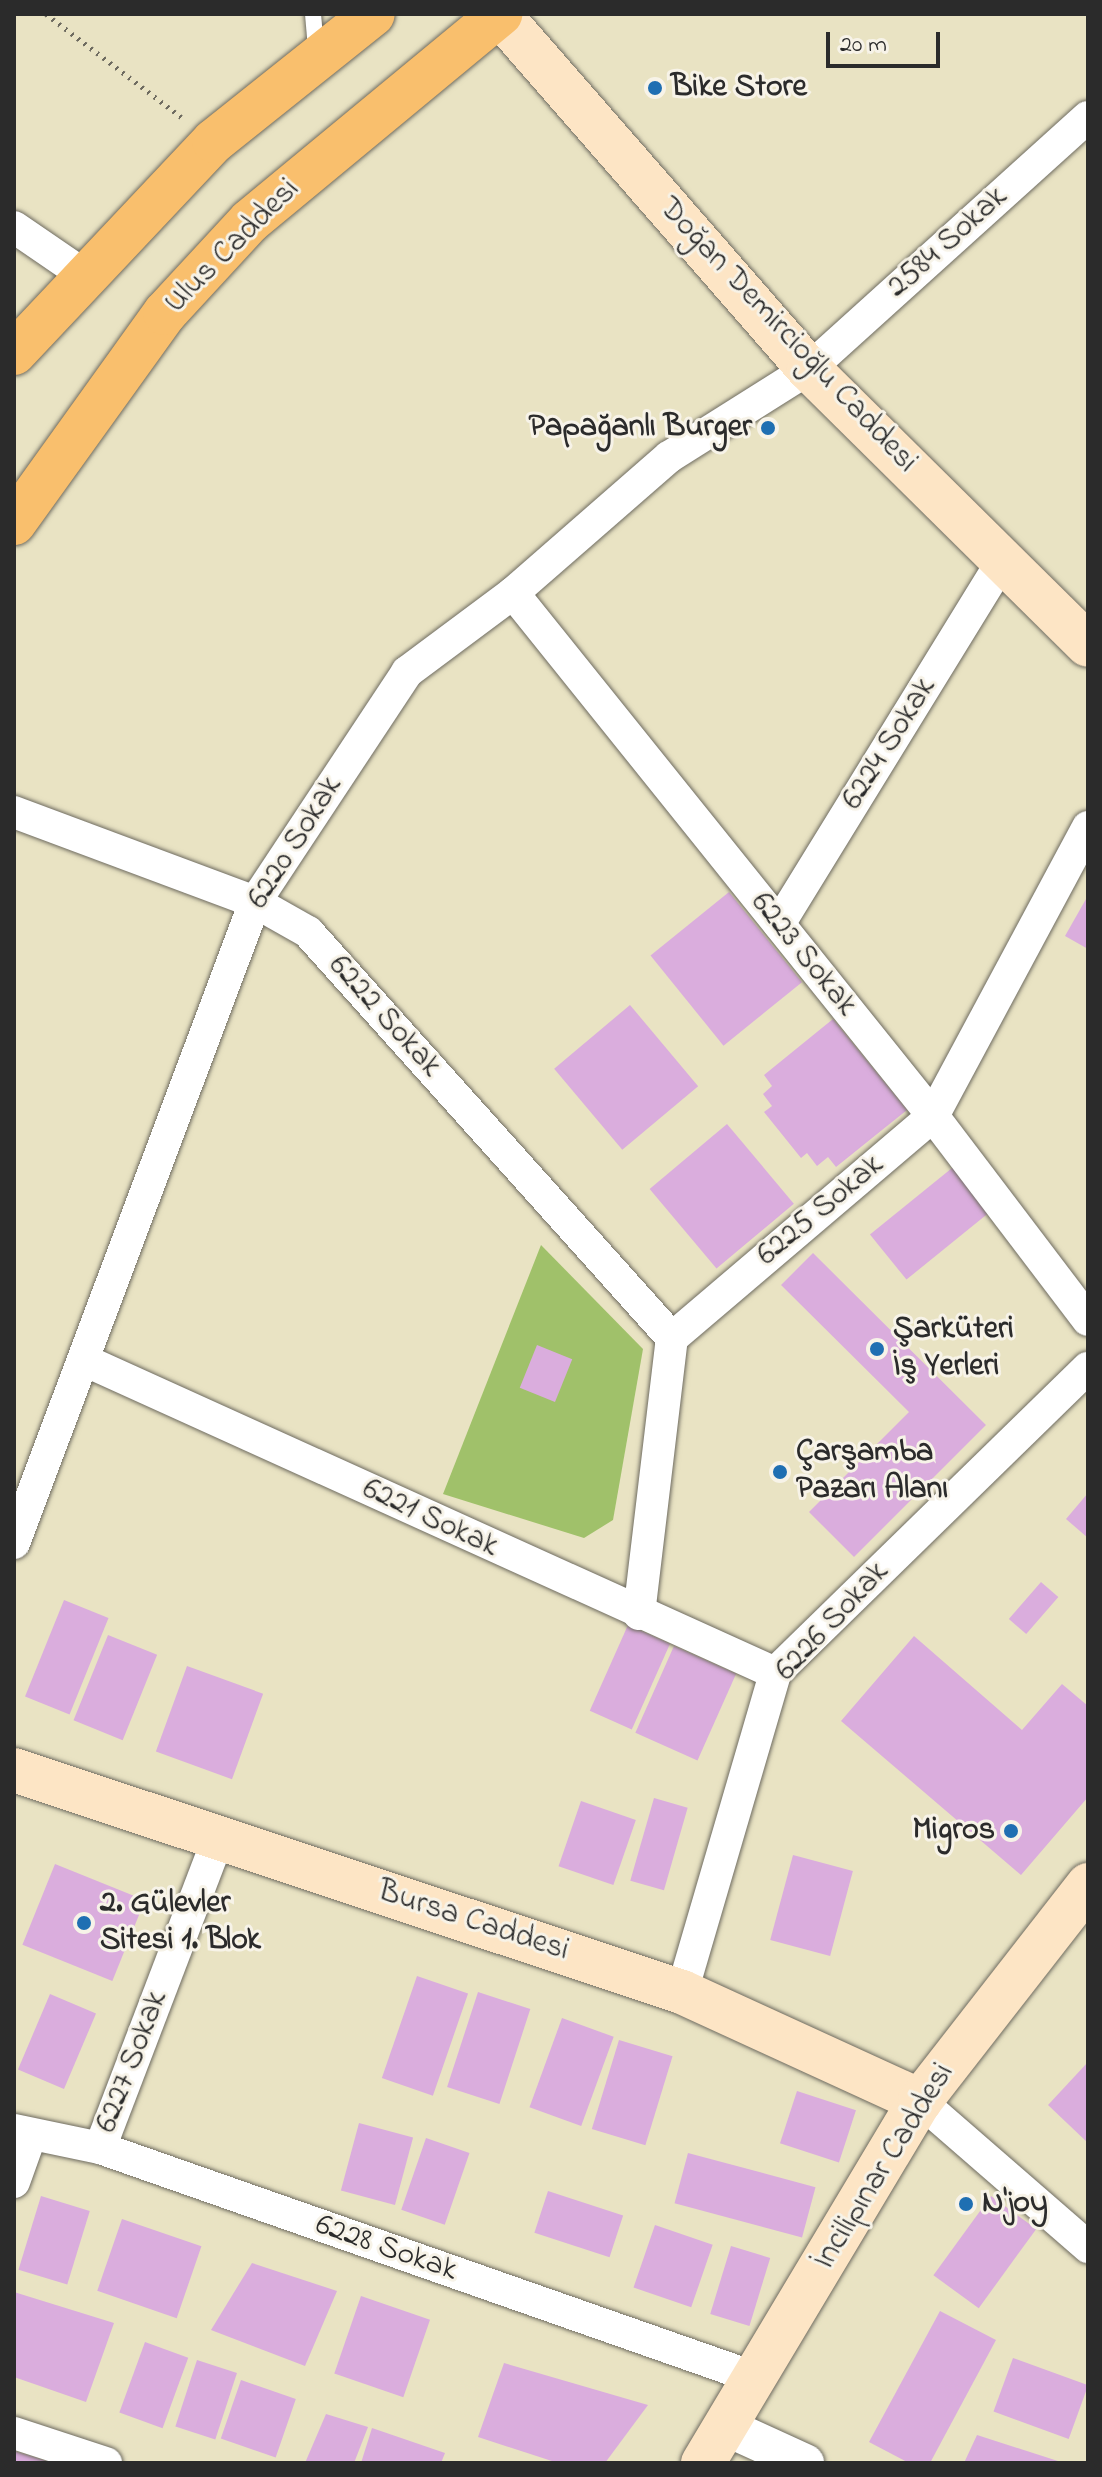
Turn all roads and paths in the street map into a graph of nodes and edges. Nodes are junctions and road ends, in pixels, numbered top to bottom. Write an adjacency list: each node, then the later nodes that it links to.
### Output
1 (46, 14): 7 (path)
2 (313, 14): 5 (lane)
3 (373, 14): 5 (main road)
4 (499, 14): 11 (main road, Doğan Demircioğlu Caddesi); 12 (main road, Ulus Caddesi)
5 (316, 59): 7 (main road)
6 (1088, 117): 11 (street, 2584 Sokak)
7 (214, 141): 9 (main road)
8 (14, 227): 9 (street)
9 (84, 275): 10 (main road)
10 (14, 353)
11 (809, 369): 13 (main road, Doğan Demircioğlu Caddesi); 14 (street, 6220 Sokak)
12 (14, 523)
13 (1001, 563): 15 (main road, Doğan Demircioğlu Caddesi); 19 (street, 6224 Sokak)
14 (513, 593): 18 (street, 6220 Sokak); 19 (street, 6223 Sokak)
15 (1088, 645)
16 (14, 812): 18 (street, 6222 Sokak)
17 (1088, 827): 20 (street, 6225 Sokak)
18 (255, 902): 22 (street, 6222 Sokak); 23 (street, 6220 Sokak)
19 (779, 924): 20 (street, 6223 Sokak)
20 (933, 1116): 21 (street, 6223 Sokak); 22 (street, 6225 Sokak)
21 (1088, 1320)
22 (672, 1338): 26 (street)
23 (86, 1361): 25 (street, 6220 Sokak); 26 (street, 6221 Sokak)
24 (1088, 1368): 27 (street, 6226 Sokak)
25 (14, 1543)
26 (639, 1614): 27 (street, 6221 Sokak)
27 (775, 1673): 31 (street, 6226 Sokak)
28 (14, 1770): 29 (main road, Bursa Caddesi)
29 (217, 1841): 31 (main road, Bursa Caddesi); 34 (street, 6227 Sokak)
30 (1088, 1885): 32 (main road, İncilipınar Caddesi)
31 (682, 1992): 32 (main road, Bursa Caddesi)
32 (920, 2101): 36 (street); 37 (main road, İncilipınar Caddesi)
33 (22, 2134): 34 (street, 6228 Sokak); 35 (street)
34 (100, 2148): 37 (street, 6228 Sokak)
35 (14, 2182)
36 (1088, 2247)
37 (756, 2378): 39 (main road, İncilipınar Caddesi)
38 (14, 2433): 40 (street)
39 (715, 2445): 41 (street)
40 (106, 2463)
41 (805, 2463)

